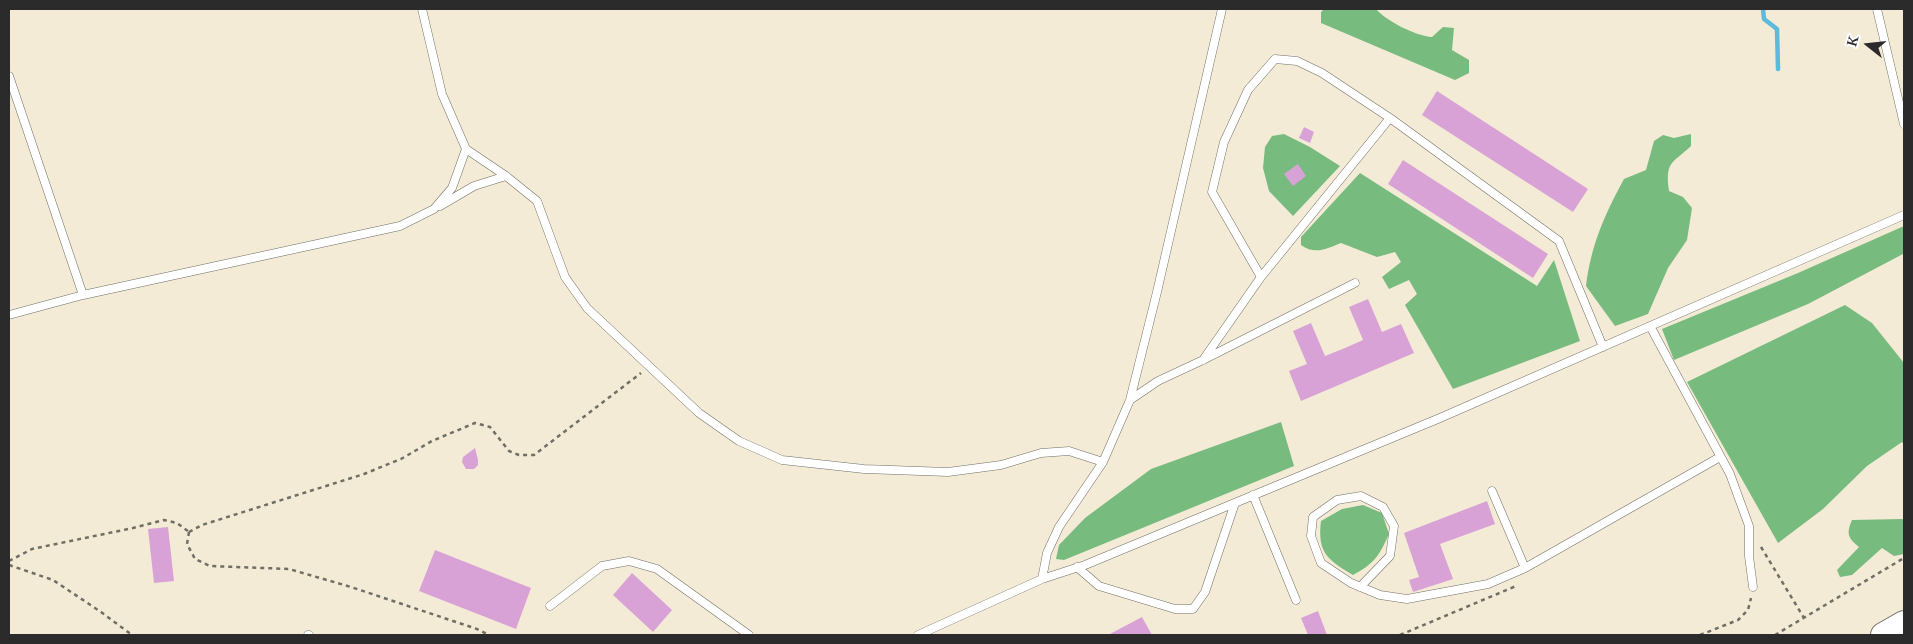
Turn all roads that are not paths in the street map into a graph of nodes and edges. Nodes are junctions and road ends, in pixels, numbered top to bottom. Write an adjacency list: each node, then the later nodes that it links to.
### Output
1 (422, 9): 7 (lane)
2 (1222, 9): 18 (lane)
3 (1877, 9): 6 (lane)
4 (9, 76): 13 (lane)
5 (1390, 118): 11 (lane); 11 (lane); 16 (lane)
6 (1904, 124)
7 (466, 149): 8 (lane); 9 (lane)
8 (506, 176): 9 (lane); 20 (lane)
9 (434, 210): 13 (lane)
10 (1904, 215): 15 (lane)
11 (1261, 277): 17 (lane)
12 (1355, 283): 17 (lane)
13 (83, 295): 14 (lane)
14 (9, 315)
15 (1650, 326): 16 (lane); 19 (lane)
16 (1603, 347): 22 (lane)
17 (1203, 360): 18 (lane)
18 (1130, 400): 20 (lane)
19 (1720, 457): 25 (lane); 28 (lane)
20 (1103, 462): 26 (lane)
21 (1492, 491): 25 (lane)
22 (1253, 495): 23 (lane); 29 (lane)
23 (1235, 502): 24 (lane); 24 (lane)
24 (1077, 567): 26 (lane)
25 (1526, 568): 27 (lane)
26 (1042, 580): 33 (lane)
27 (1360, 587): 27 (lane)
28 (1753, 587)
29 (1296, 600)
30 (550, 606): 32 (lane)
31 (1904, 623): 34 (main road)
32 (748, 635)
33 (918, 635)
34 (1883, 635)

